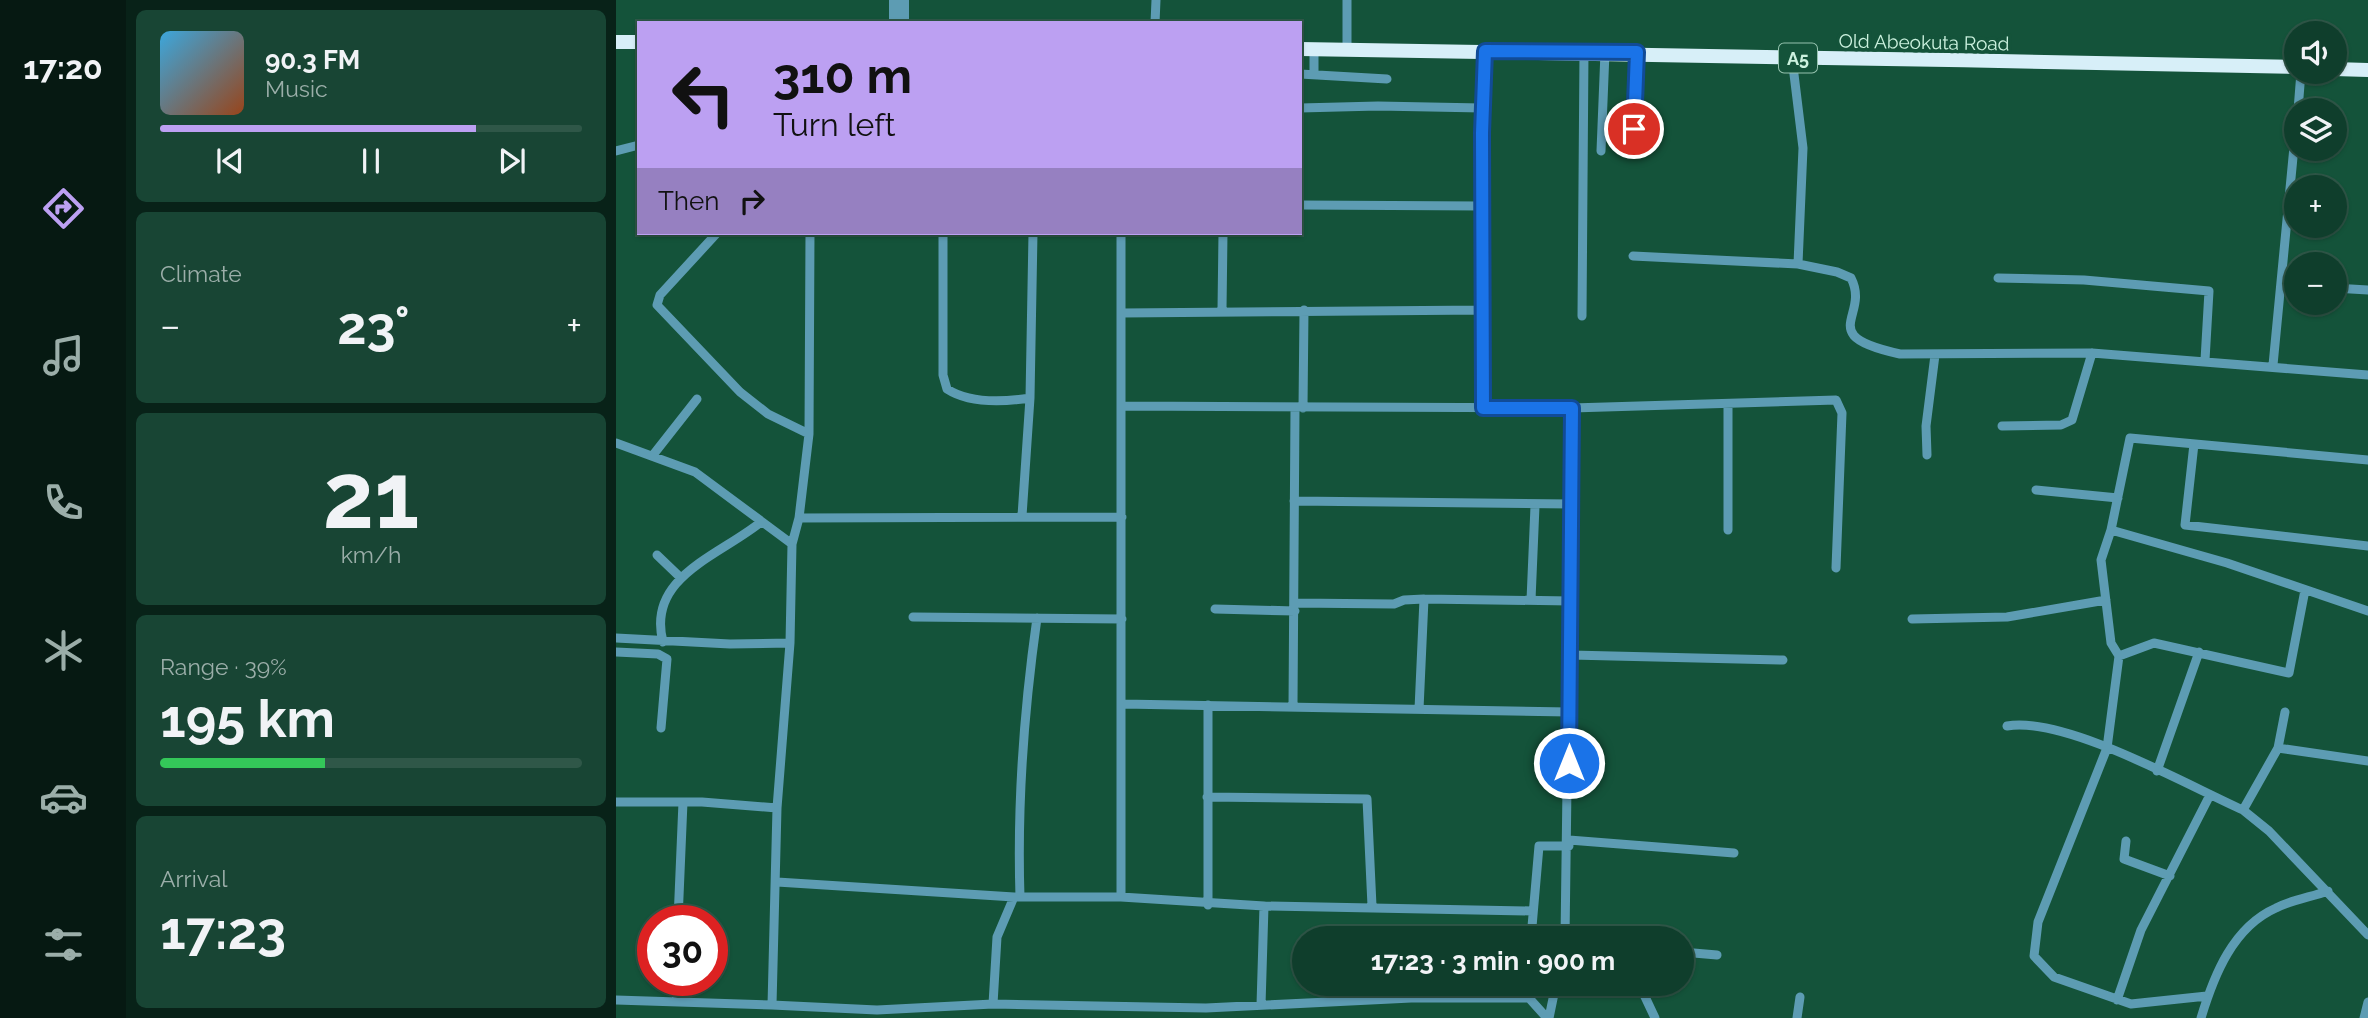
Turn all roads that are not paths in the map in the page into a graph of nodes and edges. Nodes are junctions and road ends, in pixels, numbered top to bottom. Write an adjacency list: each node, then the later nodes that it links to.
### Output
1 (894, 0): 6 (street)
2 (904, 0): 7 (street)
3 (1164, 0): 5 (street)
4 (1347, 0): 11 (street)
5 (1156, 5)
6 (894, 21)
7 (904, 21)
8 (616, 42): 9 (highway)
9 (637, 42)
10 (1307, 49): 11 (highway, Old Abeokuta Road / A5); 21 (street)
11 (1347, 49): 12 (highway, Old Abeokuta Road / A5)
12 (1485, 51): 13 (highway, Old Abeokuta Road / A5); 24 (street)
13 (1584, 51): 14 (highway, Old Abeokuta Road / A5); 49 (street)
14 (1605, 52): 15 (highway, Old Abeokuta Road / A5); 25 (street)
15 (1637, 52): 16 (highway, Old Abeokuta Road / A5); 25 (street)
16 (1792, 58): 17 (highway, Old Abeokuta Road / A5); 39 (street)
17 (2284, 67)
18 (2347, 69): 19 (highway)
19 (2368, 70)
20 (1302, 74): 21 (street)
21 (1314, 74): 22 (street)
22 (1387, 79)
23 (1302, 108): 24 (street)
24 (1482, 108): 31 (street)
25 (1602, 131): 28 (street)
26 (637, 146): 27 (street)
27 (616, 151)
28 (1601, 151)
29 (2293, 161): 41 (street)
30 (1302, 205): 31 (street)
31 (1482, 206): 47 (street)
32 (715, 235): 63 (street)
33 (809, 235): 63 (street)
34 (943, 235): 55 (street)
35 (1033, 235): 55 (street)
36 (1121, 235): 48 (street)
37 (1223, 235): 45 (street)
38 (1633, 256): 39 (street)
39 (1798, 264): 51 (street)
40 (1998, 278): 52 (street)
41 (2281, 285): 42 (street); 53 (street)
42 (2284, 285)
43 (2347, 289): 44 (street)
44 (2368, 290)
45 (1222, 310): 46 (street); 48 (street)
46 (1304, 310): 47 (street); 59 (street)
47 (1484, 310): 60 (street)
48 (1122, 313): 58 (street)
49 (1582, 316)
50 (2092, 353): 51 (street); 52 (street); 62 (street)
51 (1935, 355): 67 (street)
52 (2205, 360): 53 (street)
53 (2273, 365): 54 (street)
54 (2368, 375)
55 (1030, 398): 75 (street)
56 (697, 399): 66 (street)
57 (1728, 404): 61 (street); 79 (street); 84 (street)
58 (1122, 405): 59 (street); 76 (street)
59 (1299, 408): 60 (street); 72 (street)
60 (1483, 408): 61 (street)
61 (1572, 408): 73 (street)
62 (2001, 426)
63 (809, 434): 77 (street)
64 (2194, 444): 69 (street); 71 (street); 82 (street)
65 (619, 445): 66 (street); 68 (street)
66 (653, 455): 78 (street)
67 (1927, 455)
68 (616, 456)
69 (2368, 460)
70 (2036, 490): 71 (street)
71 (2118, 498): 80 (street)
72 (1294, 501): 74 (street); 91 (street)
73 (1570, 504): 74 (street); 90 (street)
74 (1535, 506): 88 (street)
75 (1022, 516): 76 (street); 77 (street)
76 (1122, 517): 96 (street)
77 (799, 519): 81 (street)
78 (761, 522): 81 (street); 85 (street)
79 (1728, 530)
80 (2111, 530): 86 (street); 89 (street)
81 (792, 544): 100 (street)
82 (2368, 547)
83 (657, 555): 85 (street)
84 (1836, 568)
85 (681, 578): 99 (street)
86 (2305, 590): 93 (street); 102 (street)
87 (1424, 599): 88 (street); 91 (street); 109 (street)
88 (1531, 600): 90 (street)
89 (2106, 600): 97 (street); 104 (street)
90 (1571, 601): 103 (street)
91 (1295, 607): 92 (street); 108 (street)
92 (1215, 609)
93 (2368, 611)
94 (914, 617): 95 (street)
95 (1037, 618): 96 (street); 130 (street)
96 (1122, 619): 106 (street)
97 (1912, 619)
98 (616, 638): 99 (street)
99 (663, 642): 100 (street)
100 (790, 643): 122 (street)
101 (616, 652): 113 (street)
102 (2199, 652): 104 (street); 117 (street)
103 (1571, 655): 105 (street); 110 (street)
104 (2119, 656): 114 (street)
105 (1783, 660)
106 (1123, 704): 107 (street); 131 (street)
107 (1208, 705): 108 (street); 119 (street)
108 (1293, 706): 109 (street)
109 (1419, 709): 110 (street)
110 (1569, 712): 125 (street)
111 (2285, 712): 115 (street)
112 (2007, 726): 114 (street)
113 (662, 728)
114 (2107, 748): 117 (street); 149 (street)
115 (2278, 748): 116 (street); 123 (street)
116 (2368, 761)
117 (2157, 771): 118 (street)
118 (2210, 795): 123 (street); 127 (street)
119 (1207, 797): 133 (street); 135 (street)
120 (683, 802): 121 (street); 122 (street); 132 (street)
121 (616, 803)
122 (777, 808): 128 (street)
123 (2243, 810): 129 (street)
124 (2126, 841): 127 (street)
125 (1569, 843): 126 (street); 136 (street); 138 (street)
126 (1734, 853)
127 (2170, 876): 149 (street)
128 (777, 882): 130 (street); 154 (street)
129 (2328, 891): 139 (street); 145 (street)
130 (1017, 897): 131 (street); 152 (street)
131 (1121, 897): 133 (street)
132 (679, 905)
133 (1208, 905): 134 (street)
134 (1264, 906): 135 (street); 153 (street)
135 (1372, 906): 136 (street)
136 (1532, 911): 137 (street)
137 (1531, 926)
138 (1566, 926)
139 (2368, 934)
140 (1694, 953): 141 (street)
141 (1717, 955)
142 (677, 996): 150 (street)
143 (1553, 996): 159 (street)
144 (1645, 996): 160 (street)
145 (2207, 996): 149 (street); 162 (street)
146 (1800, 997): 161 (street)
147 (1529, 998): 153 (street); 159 (street)
148 (616, 1000): 150 (street)
149 (2117, 1000)
150 (677, 1001): 154 (street)
151 (2368, 1002): 163 (street)
152 (993, 1004): 155 (street); 156 (street)
153 (1261, 1004): 157 (street)
154 (772, 1005): 158 (street)
155 (948, 1013): 158 (street)
156 (1132, 1013): 157 (street)
157 (1206, 1013)
158 (876, 1014)
159 (1548, 1018)
160 (1655, 1018)
161 (1797, 1018)
162 (2200, 1018)
163 (2364, 1018)

